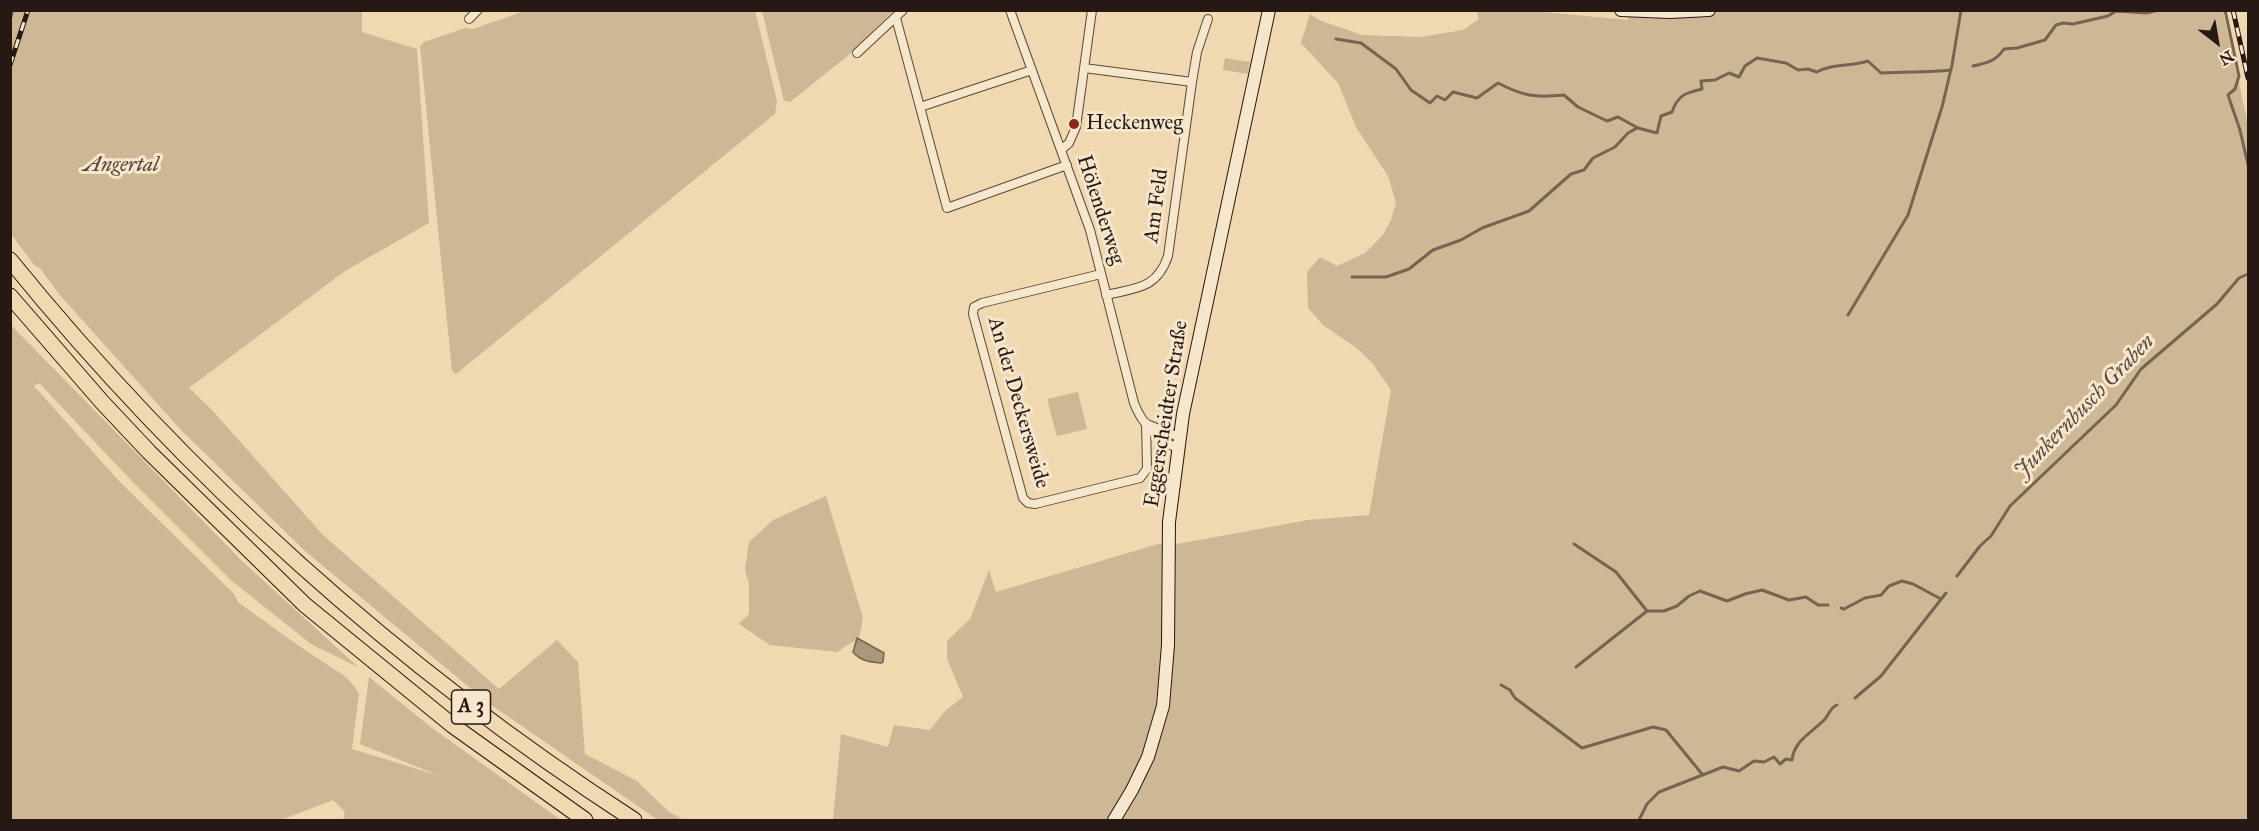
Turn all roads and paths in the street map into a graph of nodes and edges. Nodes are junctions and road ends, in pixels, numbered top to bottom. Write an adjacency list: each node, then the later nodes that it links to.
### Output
1 (478, 10): 9 (street)
2 (903, 10): 8 (street)
3 (1010, 10): 13 (street, Hölenderweg)
4 (1092, 10): 12 (street)
5 (1269, 10): 23 (street, Eggerscheidter Straße)
6 (1621, 10): 7 (street)
7 (1709, 10)
8 (896, 18): 11 (street); 15 (street)
9 (469, 19)
10 (1208, 19): 14 (street, Am Feld)
11 (857, 53)
12 (1084, 68): 14 (street); 16 (street)
13 (1032, 70): 15 (street); 16 (street, Hölenderweg)
14 (1192, 82): 21 (street, Am Feld)
15 (920, 107): 17 (street)
16 (1061, 150): 17 (street, Hölenderweg)
17 (1067, 165): 19 (street, Hölenderweg)
18 (10, 260): 25 (highway, A 3)
19 (1101, 274): 21 (street, Hölenderweg); 22 (street, An der Deckersweide)
20 (10, 296): 24 (highway, A 3)
21 (1106, 296): 22 (street, Hölenderweg)
22 (1146, 423): 23 (street, Hölenderweg)
23 (1178, 443): 26 (street, Eggerscheidter Straße)
24 (585, 820)
25 (634, 820)
26 (1114, 820)

